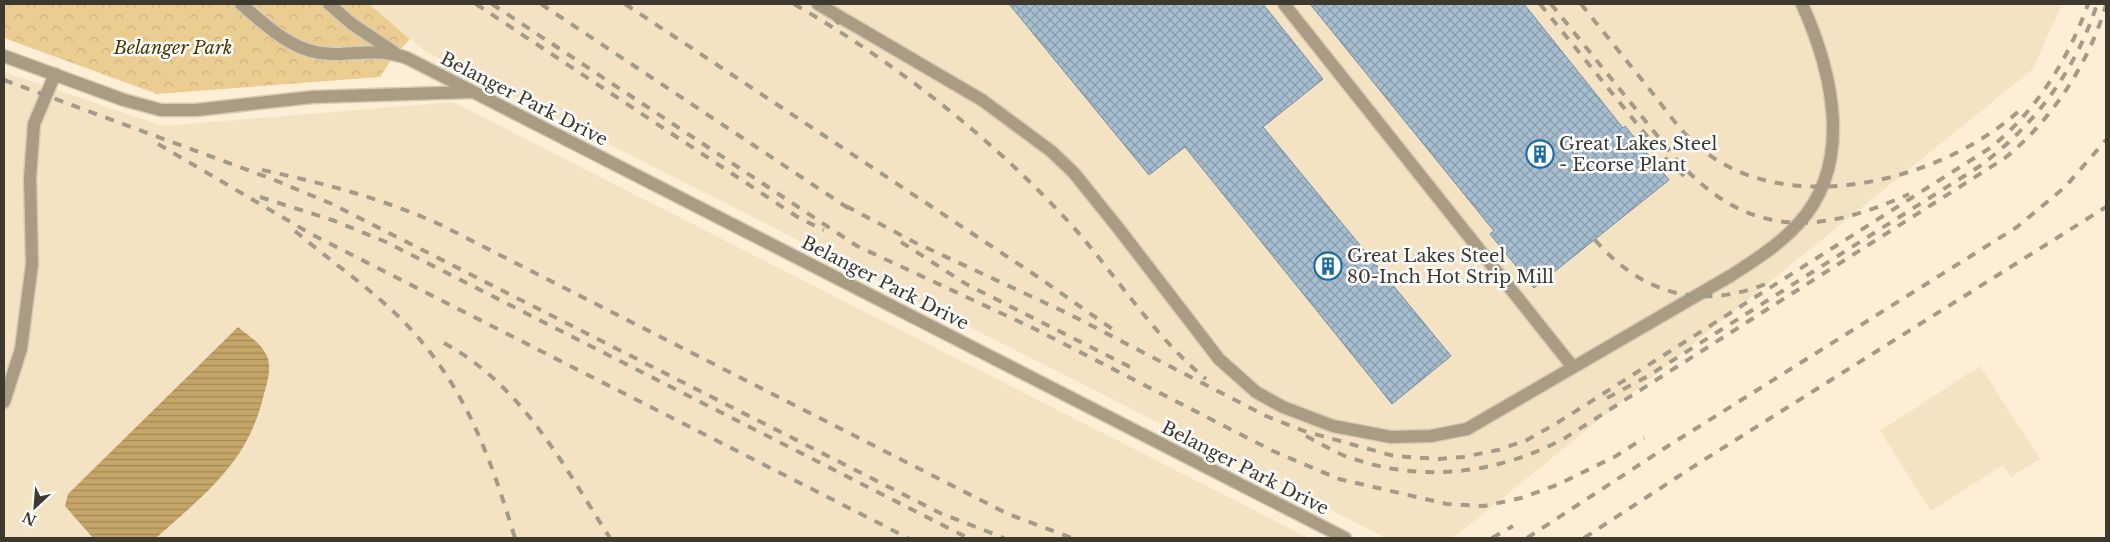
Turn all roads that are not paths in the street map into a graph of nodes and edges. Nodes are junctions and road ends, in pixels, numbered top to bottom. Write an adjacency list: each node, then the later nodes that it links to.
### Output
1 (241, 4): 7 (street)
2 (329, 4): 7 (street)
3 (818, 4): 10 (street)
4 (1284, 4): 10 (street)
5 (1802, 4): 10 (street)
6 (4, 56): 8 (street)
7 (406, 58): 9 (street, Belanger Park Drive)
8 (55, 74): 9 (street); 11 (street)
9 (473, 92): 12 (street, Belanger Park Drive)
10 (1572, 366)
11 (4, 402)
12 (1345, 538)

